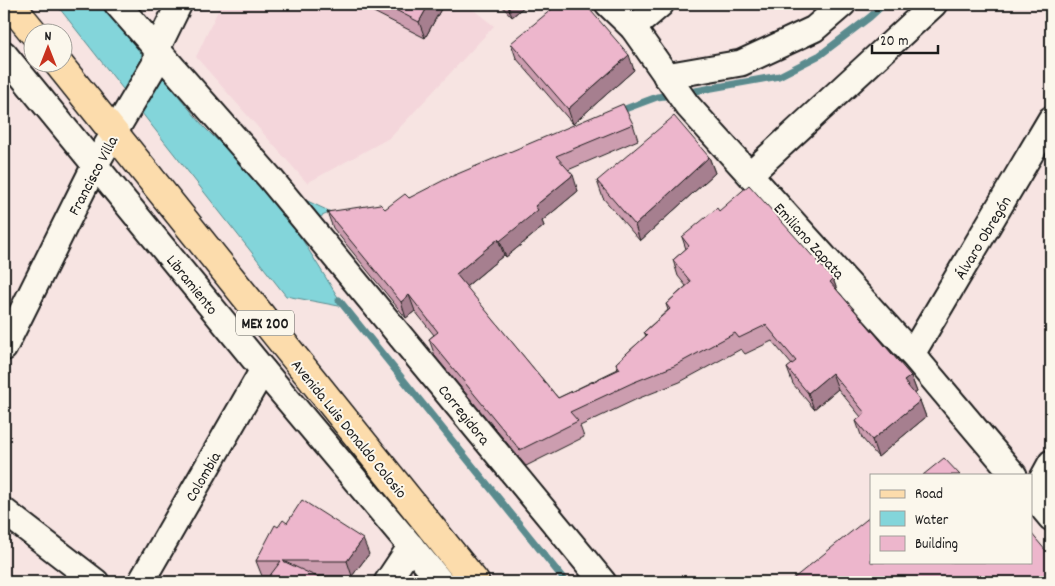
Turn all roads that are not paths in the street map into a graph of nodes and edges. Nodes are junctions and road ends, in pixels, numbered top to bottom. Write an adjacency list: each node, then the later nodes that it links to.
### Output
1 (10, 4): 8 (main road)
2 (117, 4): 11 (street, Corregidora)
3 (179, 4): 11 (street, Francisco Villa)
4 (608, 4): 9 (street, Emiliano Zapata)
5 (661, 4): 9 (street)
6 (843, 4): 13 (street)
7 (934, 4): 17 (street)
8 (25, 22)
9 (632, 28): 13 (street, Emiliano Zapata)
10 (4, 54): 16 (street, Libramiento)
11 (156, 57): 15 (street, Francisco Villa); 34 (street, Corregidora)
12 (65, 72): 15 (main road, Avenida Luis Donaldo Colosio / MEX 200)
13 (676, 89): 17 (street, Emiliano Zapata)
14 (1051, 119): 19 (street, Álvaro Obregón)
15 (113, 134): 16 (street, Francisco Villa); 21 (main road, Avenida Luis Donaldo Colosio / MEX 200)
16 (96, 165): 18 (street, Francisco Villa); 20 (street, Libramiento)
17 (751, 174): 19 (street, Emiliano Zapata)
18 (4, 348)
19 (912, 354): 23 (street, Emiliano Zapata)
20 (263, 370): 24 (street, Libramiento); 30 (street, Colombia)
21 (376, 461): 24 (street); 33 (main road, Avenida Luis Donaldo Colosio / MEX 200)
22 (1051, 463): 25 (street)
23 (1013, 474)
24 (357, 481): 28 (street, Libramiento)
25 (1032, 495): 27 (street)
26 (4, 511): 29 (street)
27 (1051, 518)
28 (411, 546): 31 (street); 32 (street, Libramiento)
29 (96, 582)
30 (141, 582)
31 (387, 582)
32 (441, 582)
33 (475, 582)
34 (603, 582)

